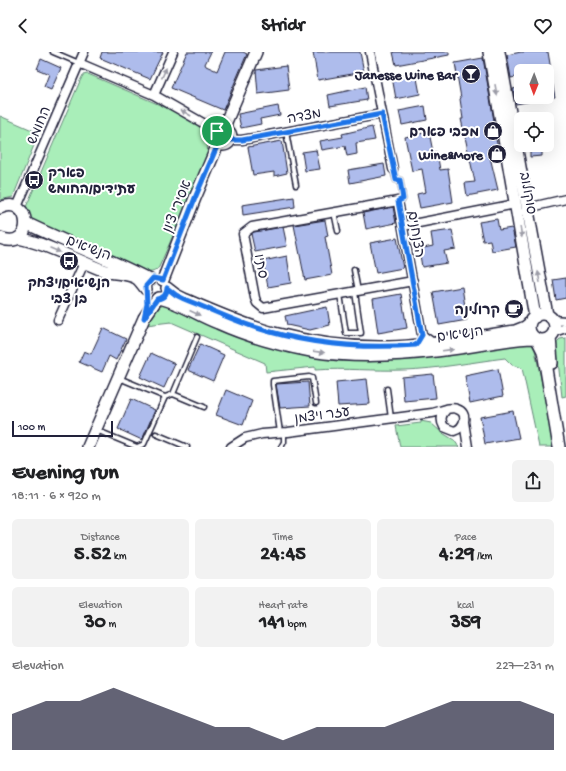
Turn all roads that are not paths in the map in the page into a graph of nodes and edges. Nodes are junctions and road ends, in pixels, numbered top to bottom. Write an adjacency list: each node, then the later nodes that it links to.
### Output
1 (53, 52): 8 (lane)
2 (84, 52): 8 (street, החומש)
3 (173, 52): 9 (street, one-way to 3)
4 (256, 52): 11 (street)
5 (370, 52): 10 (street, הצנחנים)
6 (489, 52): 19 (street, סוקולוב, one-way to 19)
7 (499, 52): 19 (street, סוקולוב)
8 (79, 63): 9 (street); 21 (street, החומש)
9 (154, 95): 11 (street, one-way to 9)
10 (382, 114): 12 (street, מצדה); 15 (street, הצנחנים)
11 (220, 130): 13 (street); 14 (street)
12 (286, 132): 13 (street, מצדה); 16 (lane)
13 (230, 140): 14 (street)
14 (218, 144): 31 (street, אסירי ציון)
15 (393, 169): 18 (lane, הצנחנים)
16 (296, 185)
17 (566, 199): 19 (street)
18 (398, 201): 22 (street, סתיו); 24 (street, הצנחנים)
19 (522, 206): 24 (street); 36 (street, סוקולוב, one-way to 19); 39 (street, סוקולוב, one-way to 39)
20 (0, 208): 21 (street)
21 (17, 208): 23 (street)
22 (334, 212): 25 (lane); 34 (street, סתיו)
23 (26, 223): 26 (street); 32 (street, הנשיאים)
24 (403, 226): 30 (street, הצנחנים)
25 (338, 231)
26 (18, 238): 27 (street, הנשיאים); 28 (street, הנשיאים, one-way to 28)
27 (0, 239)
28 (84, 263): 32 (street, הנשיאים); 38 (street)
29 (354, 270): 33 (lane)
30 (413, 281): 33 (street, סתיו); 42 (street, הצנחנים)
31 (165, 284): 32 (street); 35 (street); 47 (street, הנשיאים)
32 (148, 287): 35 (street); 37 (street)
33 (356, 291): 34 (street, סתיו); 34 (lane)
34 (340, 294)
35 (158, 299): 37 (street); 45 (street, הנשיאים, one-way to 45)
36 (550, 317): 39 (street); 40 (street); 43 (street)
37 (144, 318): 48 (street)
38 (58, 320)
39 (532, 320): 45 (street); 46 (street, הנשיאים)
40 (566, 321)
41 (566, 328): 43 (street)
42 (422, 335): 46 (street); 47 (street)
43 (552, 335): 45 (street); 63 (street)
44 (197, 338): 50 (lane)
45 (536, 339): 69 (street)
46 (433, 343): 47 (street, הנשיאים)
47 (416, 345)
48 (118, 377): 51 (lane); 59 (street)
49 (387, 389): 56 (lane)
50 (173, 394): 51 (lane); 53 (lane)
51 (165, 397): 59 (lane)
52 (316, 403): 61 (lane)
53 (204, 407)
54 (446, 410): 55 (street, עזר ויצמן); 57 (street); 58 (street)
55 (420, 414): 56 (street, עזר ויצמן); 57 (street, עזר ויצמן)
56 (391, 418): 61 (street, עזר ויצמן)
57 (442, 422): 60 (street)
58 (464, 422): 60 (street); 64 (street)
59 (96, 430): 65 (street)
60 (454, 431): 64 (street)
61 (282, 432): 67 (street, עזר ויצמן); 68 (lane)
62 (156, 434): 66 (lane)
63 (566, 444)
64 (468, 446)
65 (88, 447)
66 (187, 447)
67 (231, 447)
68 (281, 447)
69 (559, 447)

